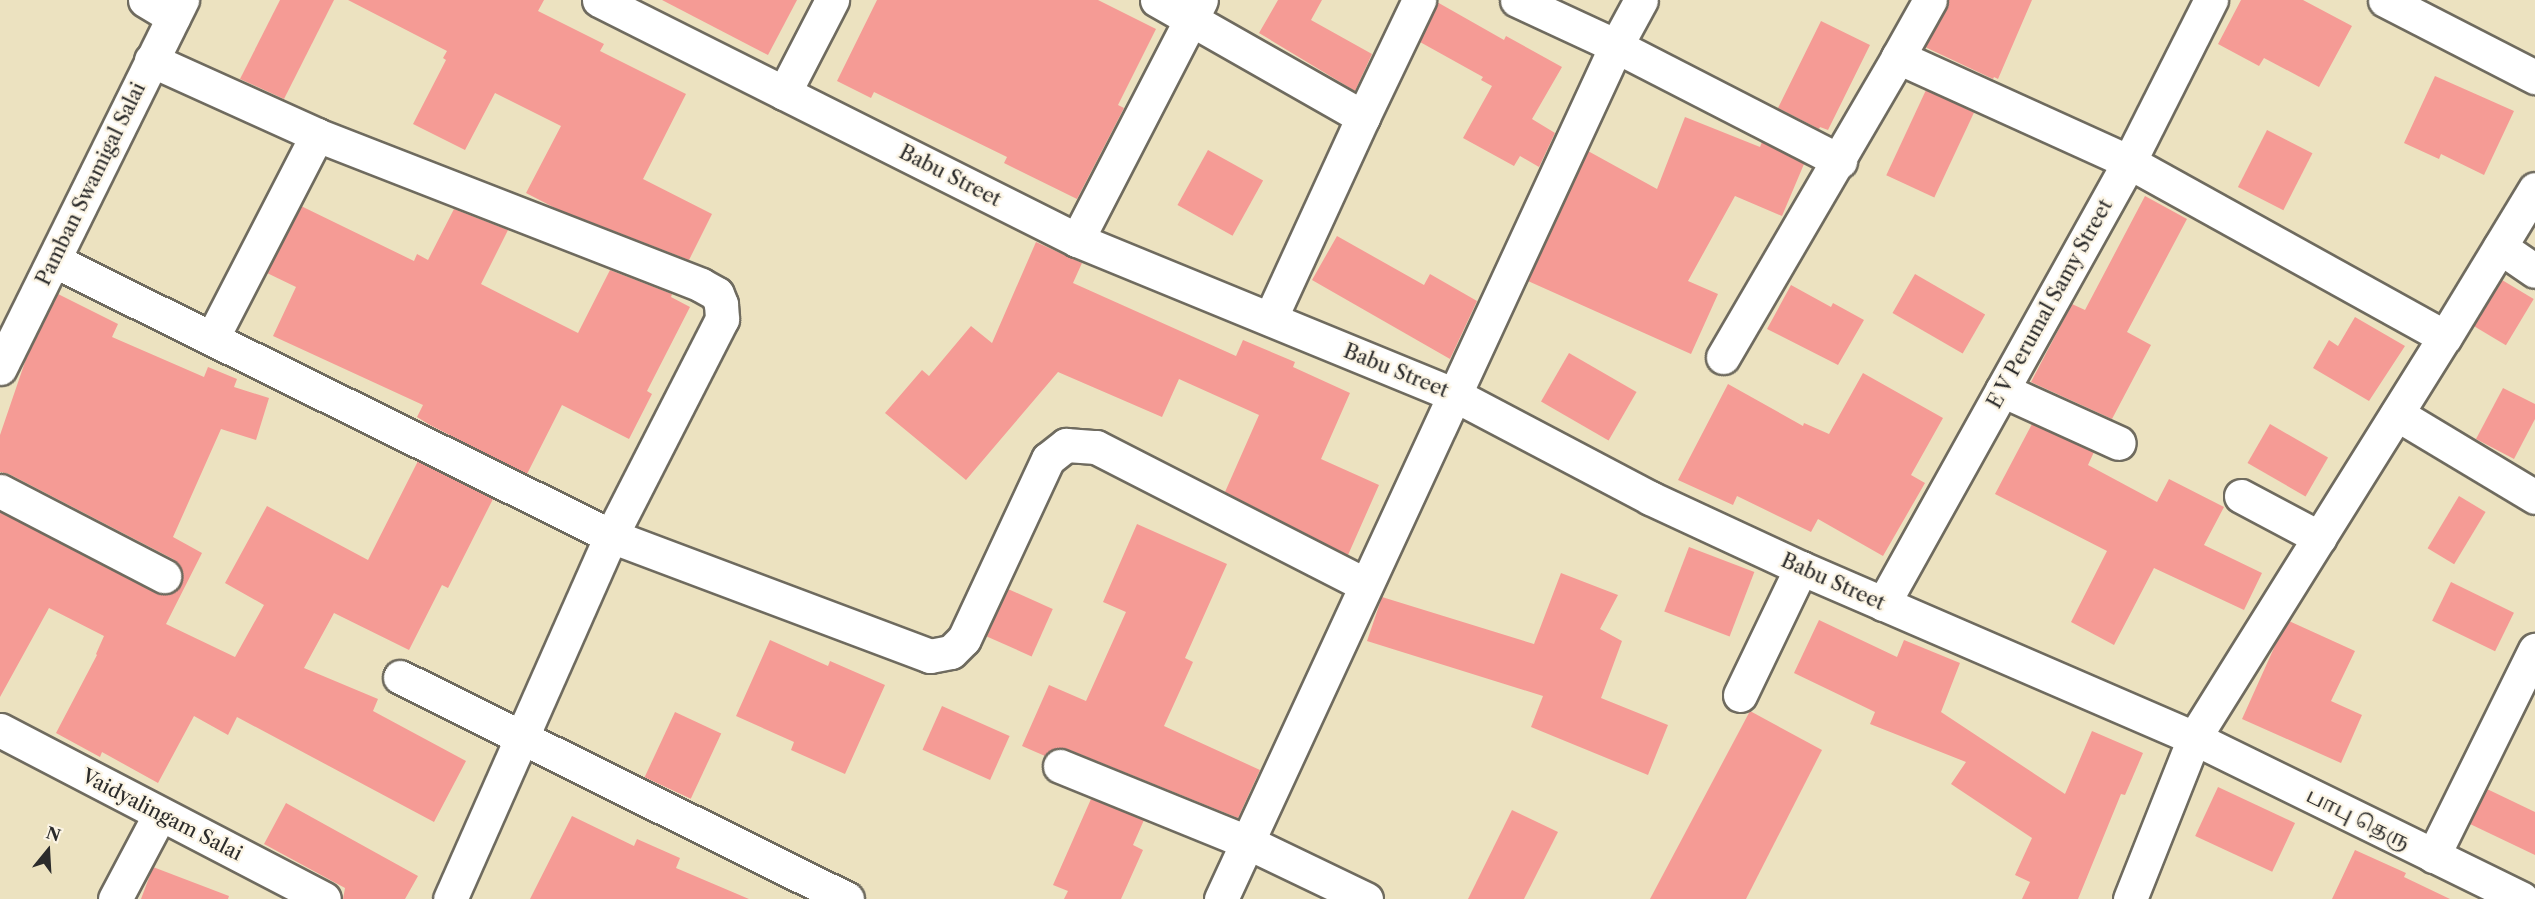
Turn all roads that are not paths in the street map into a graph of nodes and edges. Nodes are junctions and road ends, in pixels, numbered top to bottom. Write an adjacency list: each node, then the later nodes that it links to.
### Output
1 (145, 0): 11 (street)
2 (599, 0): 17 (street, Babu Street)
3 (832, 0): 17 (street)
4 (1157, 0): 12 (street)
5 (1419, 0): 18 (street)
6 (1517, 0): 13 (street)
7 (1641, 0): 13 (street)
8 (1930, 0): 14 (street)
9 (2211, 0): 21 (street, E V Perumal Samy Street)
10 (2385, 0): 16 (street)
11 (177, 8): 15 (street, Pamban Swamigal Salai)
12 (1196, 9): 18 (street); 23 (street)
13 (1617, 46): 20 (street); 33 (street)
14 (1898, 57): 20 (street); 21 (street)
15 (151, 60): 19 (street); 25 (street, Pamban Swamigal Salai)
16 (2535, 77)
17 (784, 93): 23 (street, Babu Street)
18 (1363, 117): 27 (street)
19 (317, 135): 28 (street); 39 (street)
20 (1840, 161): 30 (street)
21 (2129, 162): 29 (street); 32 (street, E V Perumal Samy Street)
22 (2535, 189): 24 (street)
23 (1077, 240): 27 (street, Babu Street)
24 (2500, 247): 26 (street); 29 (street)
25 (55, 261): 28 (street); 31 (street, Pamban Swamigal Salai)
26 (2535, 271)
27 (1270, 319): 33 (street, Babu Street)
28 (212, 338): 39 (street)
29 (2445, 338): 34 (street)
30 (1723, 357)
31 (0, 368)
32 (2002, 390): 35 (street); 44 (street, E V Perumal Samy Street)
33 (1455, 395): 41 (street, Babu Street); 43 (street)
34 (2397, 414): 38 (street); 40 (street)
35 (2119, 443)
36 (0, 491): 42 (street)
37 (2241, 496): 40 (street)
38 (2535, 497)
39 (610, 536): 43 (street); 50 (street)
40 (2320, 538): 49 (street)
41 (1801, 568): 44 (street, Babu Street); 47 (street)
42 (164, 576)
43 (1366, 585): 53 (street)
44 (1883, 604): 49 (street, Babu Street)
45 (2535, 650): 54 (street)
46 (400, 677): 50 (street)
47 (1740, 695)
48 (0, 730): 52 (street, Vaidyalingam Salai)
49 (2194, 738): 54 (street, பாபு தெரு); 61 (street)
50 (522, 739): 57 (street); 58 (street)
51 (1060, 766): 53 (street)
52 (160, 814): 55 (street); 56 (street, Vaidyalingam Salai)
53 (1247, 842): 59 (street); 60 (street)
54 (2433, 856): 62 (street, பாபு தெரு)
55 (115, 899)
56 (324, 899)
57 (450, 899)
58 (847, 899)
59 (1221, 899)
60 (1366, 899)
61 (2130, 899)
62 (2522, 899)

